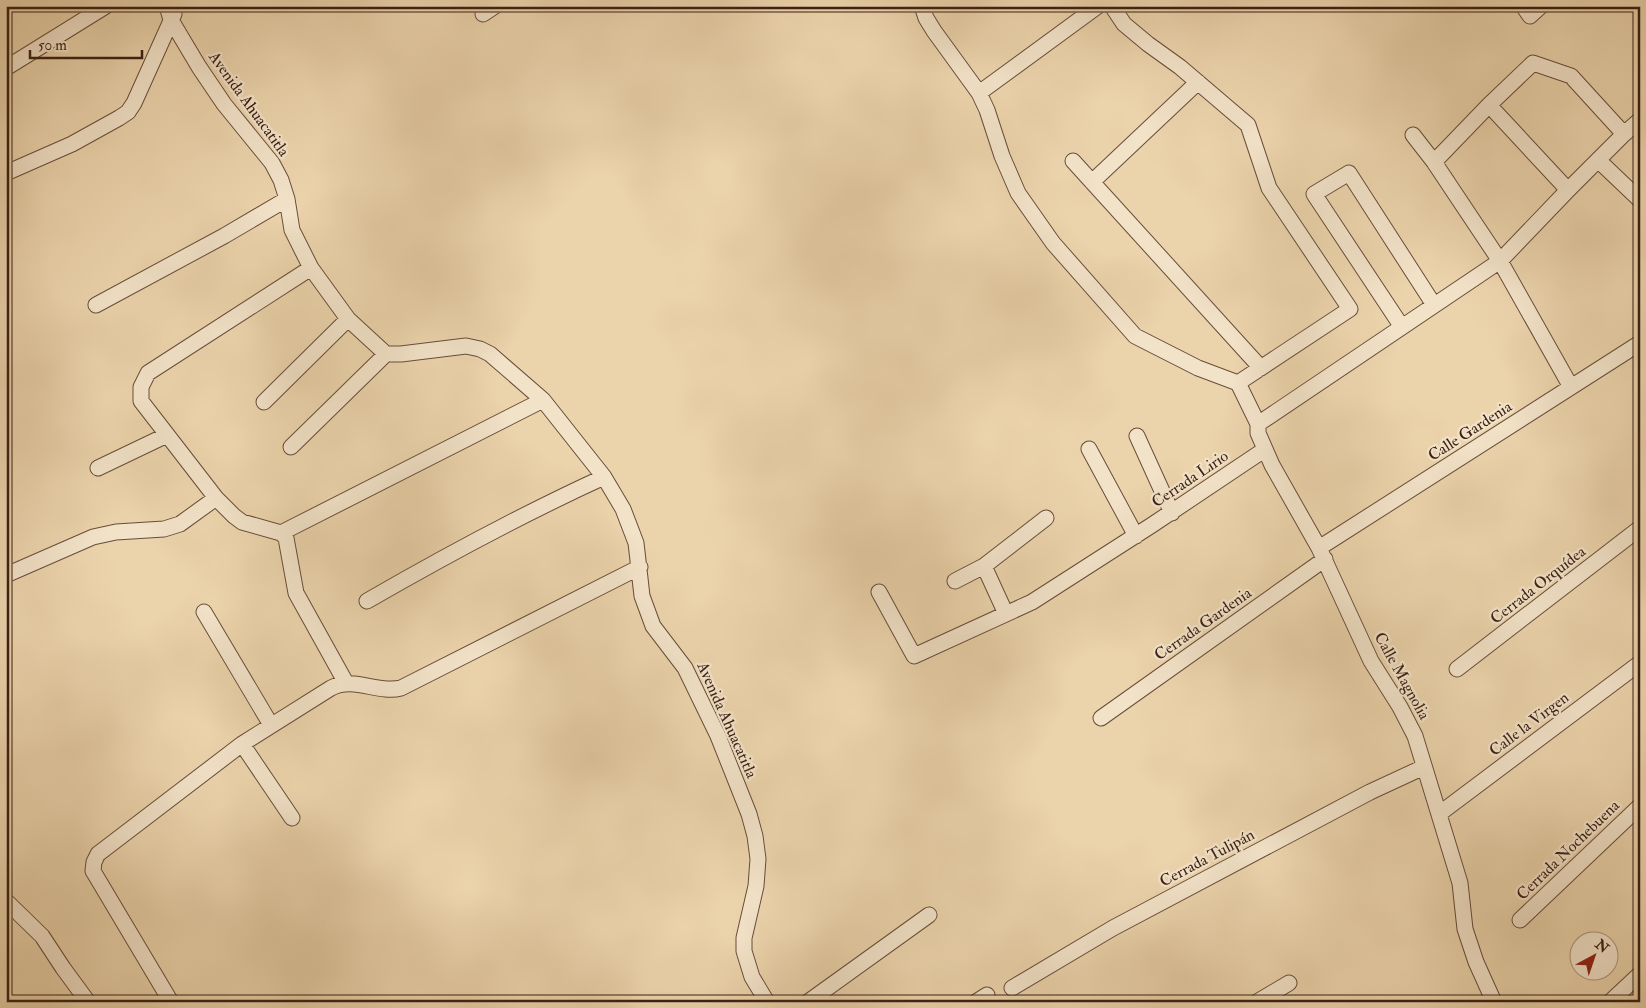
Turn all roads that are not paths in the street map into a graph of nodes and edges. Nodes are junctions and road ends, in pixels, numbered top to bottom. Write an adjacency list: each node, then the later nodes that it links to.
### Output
1 (106, 6): 8 (street)
2 (922, 6): 10 (street)
3 (1098, 6): 10 (street)
4 (1112, 6): 9 (street)
5 (1524, 6): 6 (street)
6 (1541, 6)
7 (172, 11): 18 (street); 21 (street, Avenida Ahuacatitla)
8 (6, 68)
9 (1198, 82): 19 (street); 31 (street)
10 (979, 94): 32 (street)
11 (1489, 105): 13 (street); 17 (street); 20 (street)
12 (1640, 120): 13 (street)
13 (1624, 134): 15 (street)
14 (1413, 135): 17 (street)
15 (1598, 160): 20 (street); 22 (street)
16 (1073, 161): 19 (street)
17 (1434, 162): 23 (street)
18 (6, 173)
19 (1092, 182): 31 (street)
20 (1568, 190): 23 (street)
21 (287, 198): 24 (street, Avenida Ahuacatitla); 25 (street)
22 (1640, 200)
23 (1500, 261): 26 (street); 33 (street)
24 (311, 268): 27 (street, Avenida Ahuacatitla); 37 (street)
25 (96, 305)
26 (1434, 305): 28 (street); 28 (street)
27 (348, 319): 30 (street, Avenida Ahuacatitla); 35 (street)
28 (1402, 328): 36 (street)
29 (1640, 343): 33 (street, Calle Gardenia)
30 (386, 354): 34 (street, Avenida Ahuacatitla); 39 (street)
31 (1261, 368): 32 (street)
32 (1238, 383): 36 (street, Calle Magnolia)
33 (1571, 388): 50 (street, Calle Gardenia)
34 (543, 400): 43 (street, Avenida Ahuacatitla); 48 (street)
35 (264, 402)
36 (1258, 424): 41 (street, Calle Magnolia)
37 (168, 435): 42 (street); 44 (street)
38 (1136, 436): 45 (street)
39 (291, 447)
40 (1089, 449): 49 (street)
41 (1264, 450): 45 (street, Cerrada Lirio); 50 (street, Calle Magnolia)
42 (98, 468)
43 (604, 477): 52 (street, Avenida Ahuacatitla); 56 (street)
44 (216, 498): 48 (street); 53 (street)
45 (1172, 513): 49 (street, Cerrada Lirio)
46 (1046, 518): 51 (street)
47 (1640, 528): 60 (street, Cerrada Orquídea)
48 (281, 532): 61 (street)
49 (1136, 536): 58 (street, Cerrada Lirio)
50 (1322, 554): 62 (street, Cerrada Gardenia); 65 (street, Calle Magnolia)
51 (984, 566): 54 (street); 58 (street)
52 (640, 567): 61 (street); 77 (street, Avenida Ahuacatitla)
53 (6, 575)
54 (955, 581)
55 (879, 592): 58 (street, Cerrada Lirio)
56 (367, 601)
57 (204, 612): 63 (street)
58 (1006, 614)
59 (1640, 663): 67 (street, Calle la Virgen)
60 (1457, 669)
61 (346, 683): 63 (street)
62 (1101, 718)
63 (270, 725): 64 (street)
64 (242, 744): 68 (street); 76 (street)
65 (1424, 767): 67 (street, Calle Magnolia); 74 (street, Cerrada Tulipán)
66 (1640, 806): 71 (street, Cerrada Nochebuena)
67 (1439, 814): 80 (street, Calle Magnolia)
68 (292, 818)
69 (6, 901): 75 (street)
70 (929, 915): 78 (street)
71 (1520, 920)
72 (1640, 974): 81 (street)
73 (1290, 983): 79 (street)
74 (1012, 988)
75 (88, 1002)
76 (171, 1002)
77 (767, 1002)
78 (808, 1002)
79 (1257, 1002)
80 (1494, 1002)
81 (1610, 1002)

